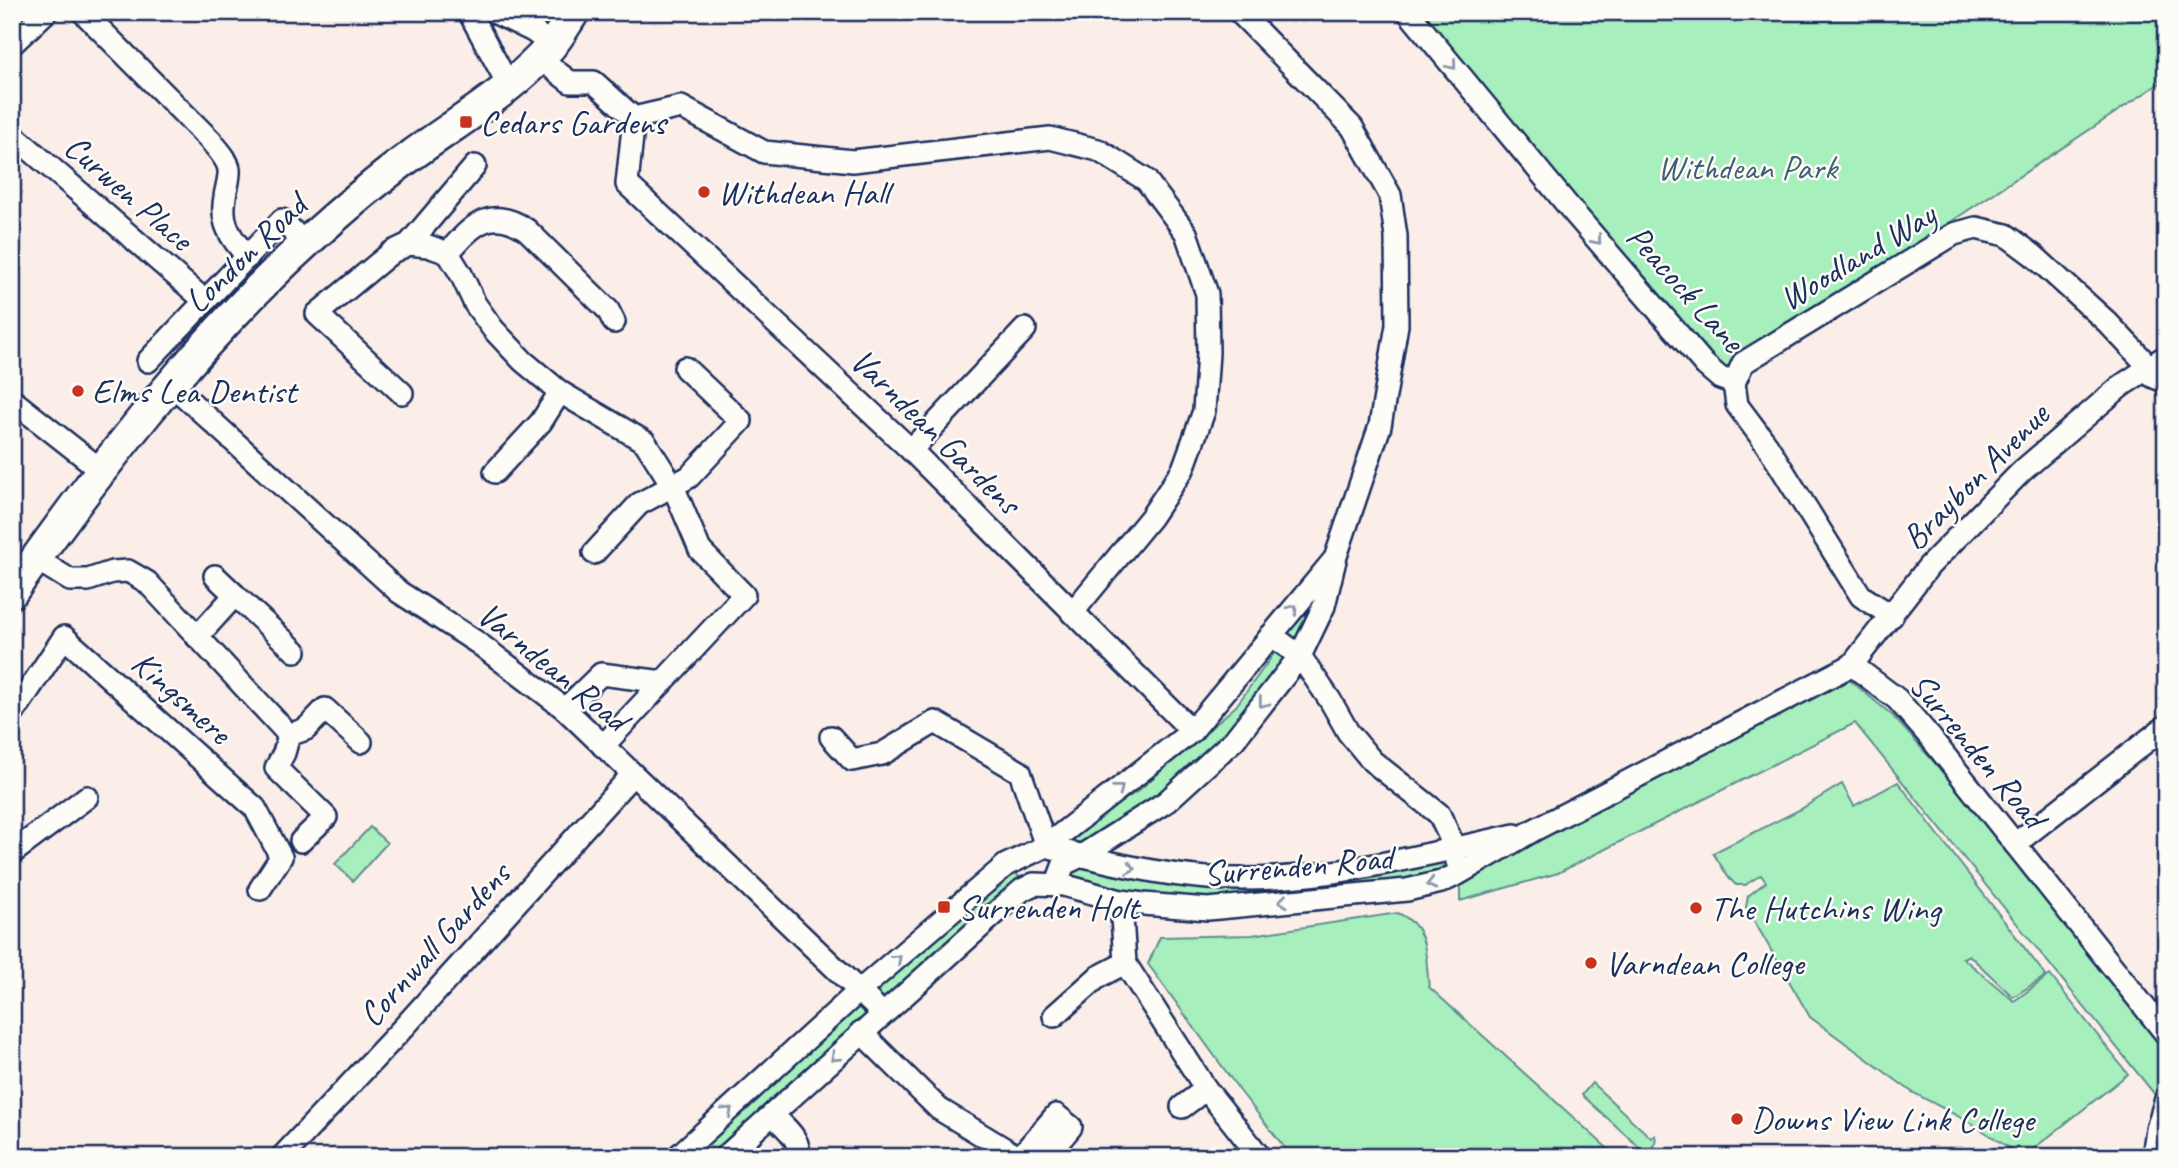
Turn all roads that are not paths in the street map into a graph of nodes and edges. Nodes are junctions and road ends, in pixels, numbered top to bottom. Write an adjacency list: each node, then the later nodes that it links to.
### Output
1 (46, 12): 8 (street)
2 (83, 12): 17 (street)
3 (469, 12): 10 (street)
4 (494, 12): 9 (street)
5 (574, 12): 9 (highway, London Road)
6 (1239, 12): 36 (street)
7 (1408, 12): 26 (street, Peacock Lane, one-way to 26)
8 (12, 44)
9 (546, 52): 10 (highway, London Road); 11 (street)
10 (509, 86): 14 (highway, London Road)
11 (634, 118): 31 (street, Varndean Gardens); 41 (street)
12 (12, 134): 18 (street, Curwen Place)
13 (475, 166): 15 (street)
14 (305, 244): 17 (street); 27 (highway, London Road)
15 (410, 244): 16 (street); 29 (street)
16 (448, 253): 19 (street); 28 (street)
17 (248, 257): 18 (street)
18 (204, 300): 22 (street, Curwen Place)
19 (614, 322)
20 (1025, 329): 31 (street)
21 (2166, 356): 24 (street, Braybon Avenue)
22 (149, 361)
23 (685, 368): 34 (street)
24 (2147, 369): 25 (street, Woodland Way); 26 (street, Woodland Way); 42 (street, Braybon Avenue)
25 (2166, 382)
26 (1734, 383): 42 (street, Peacock Lane)
27 (171, 384): 32 (highway, London Road); 49 (street, Varndean Road)
28 (560, 392): 33 (street); 34 (street)
29 (402, 393)
30 (12, 400): 32 (street)
31 (911, 450): 41 (street, Varndean Gardens)
32 (101, 470): 37 (highway, London Road)
33 (495, 472)
34 (673, 486): 35 (street); 48 (street)
35 (594, 553)
36 (1336, 556): 43 (street, one-way to 36); 46 (street)
37 (36, 559): 39 (highway, London Road); 44 (street)
38 (215, 576): 40 (street)
39 (12, 592)
40 (235, 595): 44 (street); 45 (street)
41 (1072, 614): 52 (street, Varndean Gardens)
42 (1892, 616): 47 (street, Braybon Avenue)
43 (1271, 635): 46 (street); 52 (street)
44 (197, 637): 53 (street)
45 (295, 650)
46 (1300, 656): 62 (street); 65 (street, one-way to 65)
47 (1852, 664): 59 (street, Surrenden Road); 61 (street, Surrenden Road)
48 (663, 682): 49 (street); 56 (street)
49 (565, 709): 56 (street, Varndean Road)
50 (12, 715): 69 (street, Kingsmere)
51 (2166, 726): 61 (street)
52 (1192, 731): 63 (street, one-way to 52)
53 (289, 735): 55 (street); 60 (street)
54 (831, 737): 63 (street)
55 (361, 742)
56 (603, 746): 57 (street, Varndean Road)
57 (632, 775): 72 (street, Varndean Road); 81 (street, Cornwall Gardens)
58 (88, 797): 64 (street)
59 (1534, 830): 62 (street, Surrenden Road); 66 (street, Surrenden Road)
60 (301, 841)
61 (2015, 844): 76 (street, Surrenden Road)
62 (1455, 848): 65 (street, Surrenden Road, one-way to 62); 66 (street)
63 (1036, 850): 65 (street, Surrenden Road); 67 (street); 72 (street, one-way to 63)
64 (12, 853)
65 (1081, 856): 68 (street)
66 (1458, 874): 70 (street, Surrenden Road, one-way to 70)
67 (1034, 884): 68 (street, Surrenden Road); 73 (street)
68 (1056, 885): 70 (street, Surrenden Road)
69 (260, 889)
70 (1121, 901): 71 (street)
71 (1125, 964): 74 (street); 77 (street)
72 (859, 991): 73 (street, Varndean Road); 82 (street, one-way to 72)
73 (882, 1013): 75 (street)
74 (1054, 1016)
75 (862, 1032): 80 (street, one-way to 80); 85 (street)
76 (2166, 1034)
77 (1206, 1089): 79 (street); 87 (street)
78 (2166, 1099): 88 (street)
79 (1182, 1107)
80 (773, 1115): 83 (street); 84 (street)
81 (282, 1157)
82 (677, 1157)
83 (725, 1157)
84 (798, 1157)
85 (1019, 1157): 86 (street)
86 (1046, 1157)
87 (1260, 1157)
88 (2153, 1157)

